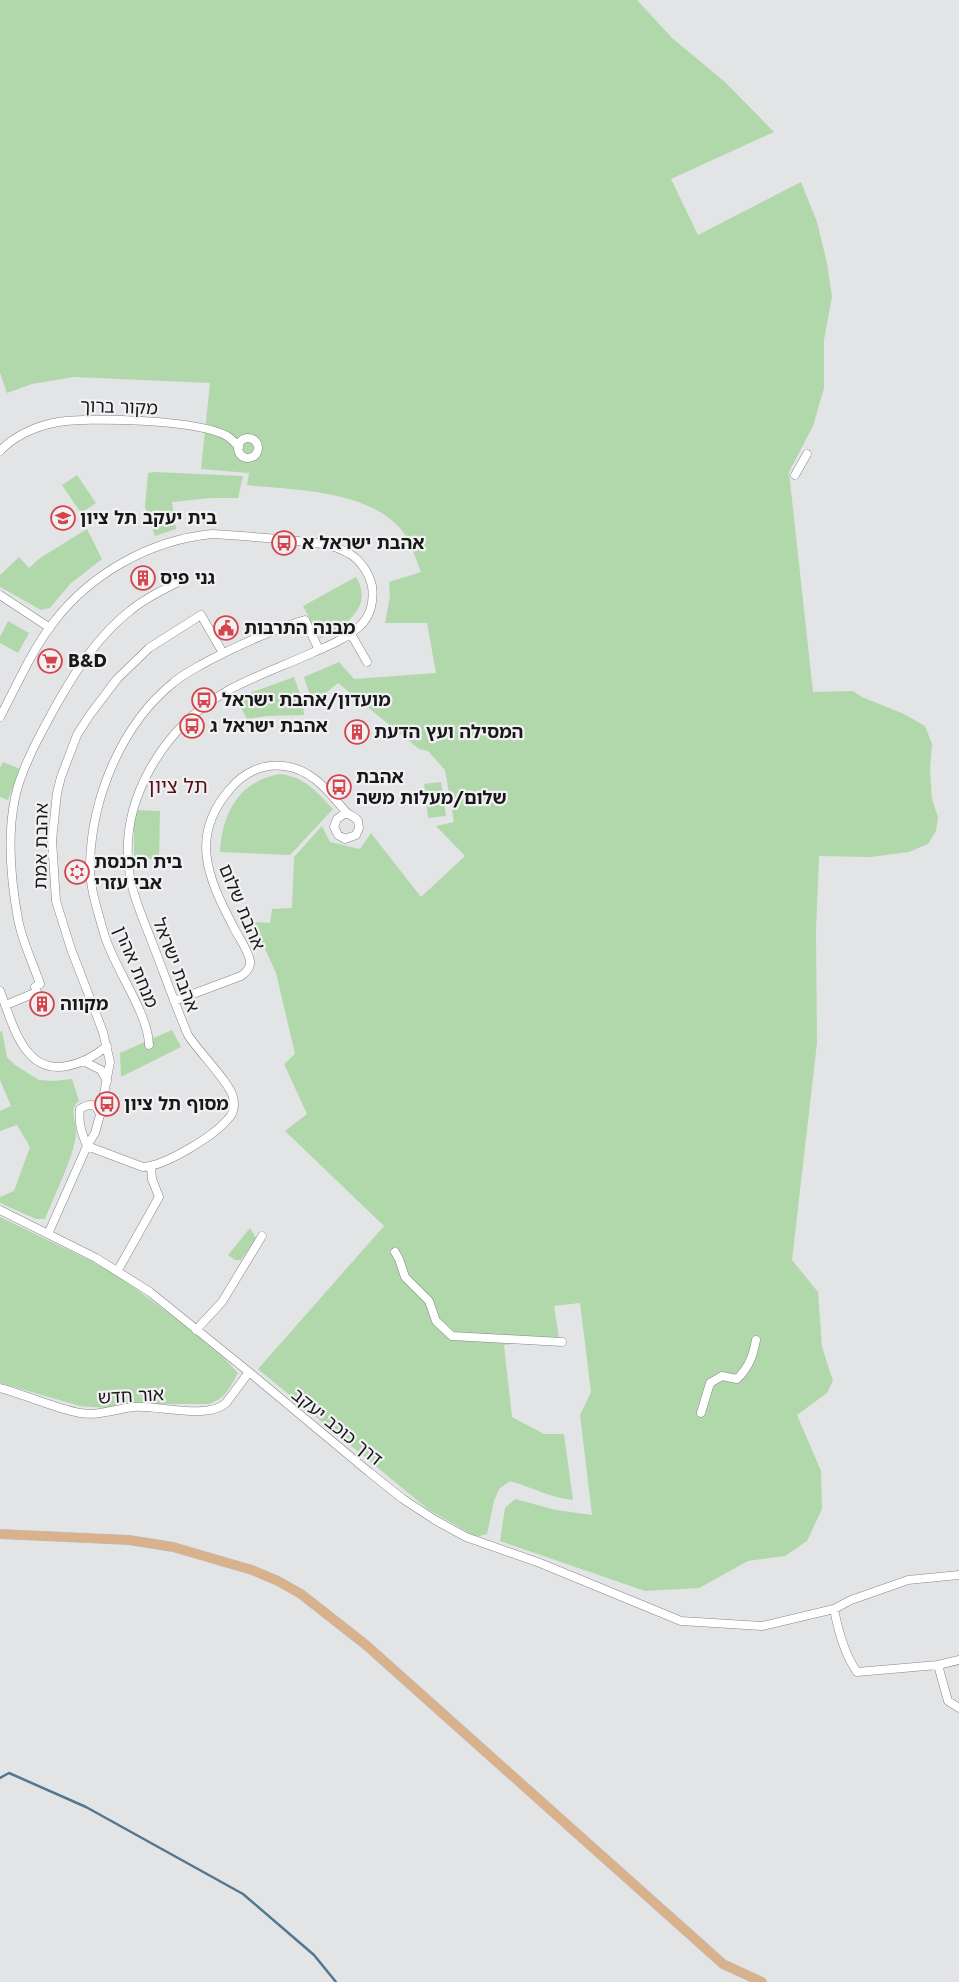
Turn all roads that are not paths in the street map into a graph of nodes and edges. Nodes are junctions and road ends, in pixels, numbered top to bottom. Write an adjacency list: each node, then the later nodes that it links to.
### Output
1 (227, 436): 2 (street); 3 (street, מקור ברוך); 4 (street, מקור ברוך)
2 (244, 439): 3 (street); 3 (street)
3 (238, 447)
4 (0, 452)
5 (807, 454): 6 (street)
6 (795, 475)
7 (183, 579): 18 (street)
8 (0, 595): 9 (street)
9 (50, 628): 10 (street, אהבת ישראל); 14 (street, אהבת ישראל)
10 (350, 634): 11 (street, אהבת ישראל); 13 (street)
11 (319, 650): 12 (street, מנחת אהרן); 17 (street, אהבת ישראל)
12 (223, 653): 19 (street, מנחת אהרן); 20 (street, אהבת אמת)
13 (367, 662)
14 (0, 717)
15 (344, 815): 17 (street, אהבת שלום)
16 (0, 991): 18 (street)
17 (174, 1001): 25 (street, אהבת ישראל)
18 (6, 1005): 21 (street)
19 (149, 1045)
20 (107, 1046): 21 (street); 22 (street, אהבת אמת)
21 (83, 1061): 22 (street)
22 (108, 1082): 23 (street, אהבת אמת)
23 (100, 1115): 24 (street, אהבת אמת); 24 (street)
24 (87, 1146): 25 (street); 27 (street, אהבת אמת)
25 (151, 1167): 30 (street)
26 (0, 1210): 27 (street, דרך כוכב יעקב)
27 (48, 1234): 30 (street, דרך כוכב יעקב)
28 (262, 1236): 31 (street)
29 (395, 1252): 33 (street)
30 (118, 1270): 31 (street, דרך כוכב יעקב)
31 (196, 1330): 34 (street, דרך כוכב יעקב)
32 (756, 1340): 36 (street)
33 (562, 1342)
34 (249, 1372): 35 (street, אור חדש); 39 (street, דרך כוכב יעקב)
35 (0, 1388)
36 (701, 1413)
37 (0, 1534): 43 (main road)
38 (959, 1575): 39 (street, דרך כוכב יעקב)
39 (834, 1609): 41 (street)
40 (959, 1660): 41 (street)
41 (938, 1665): 42 (street)
42 (959, 1708)
43 (762, 1982)

